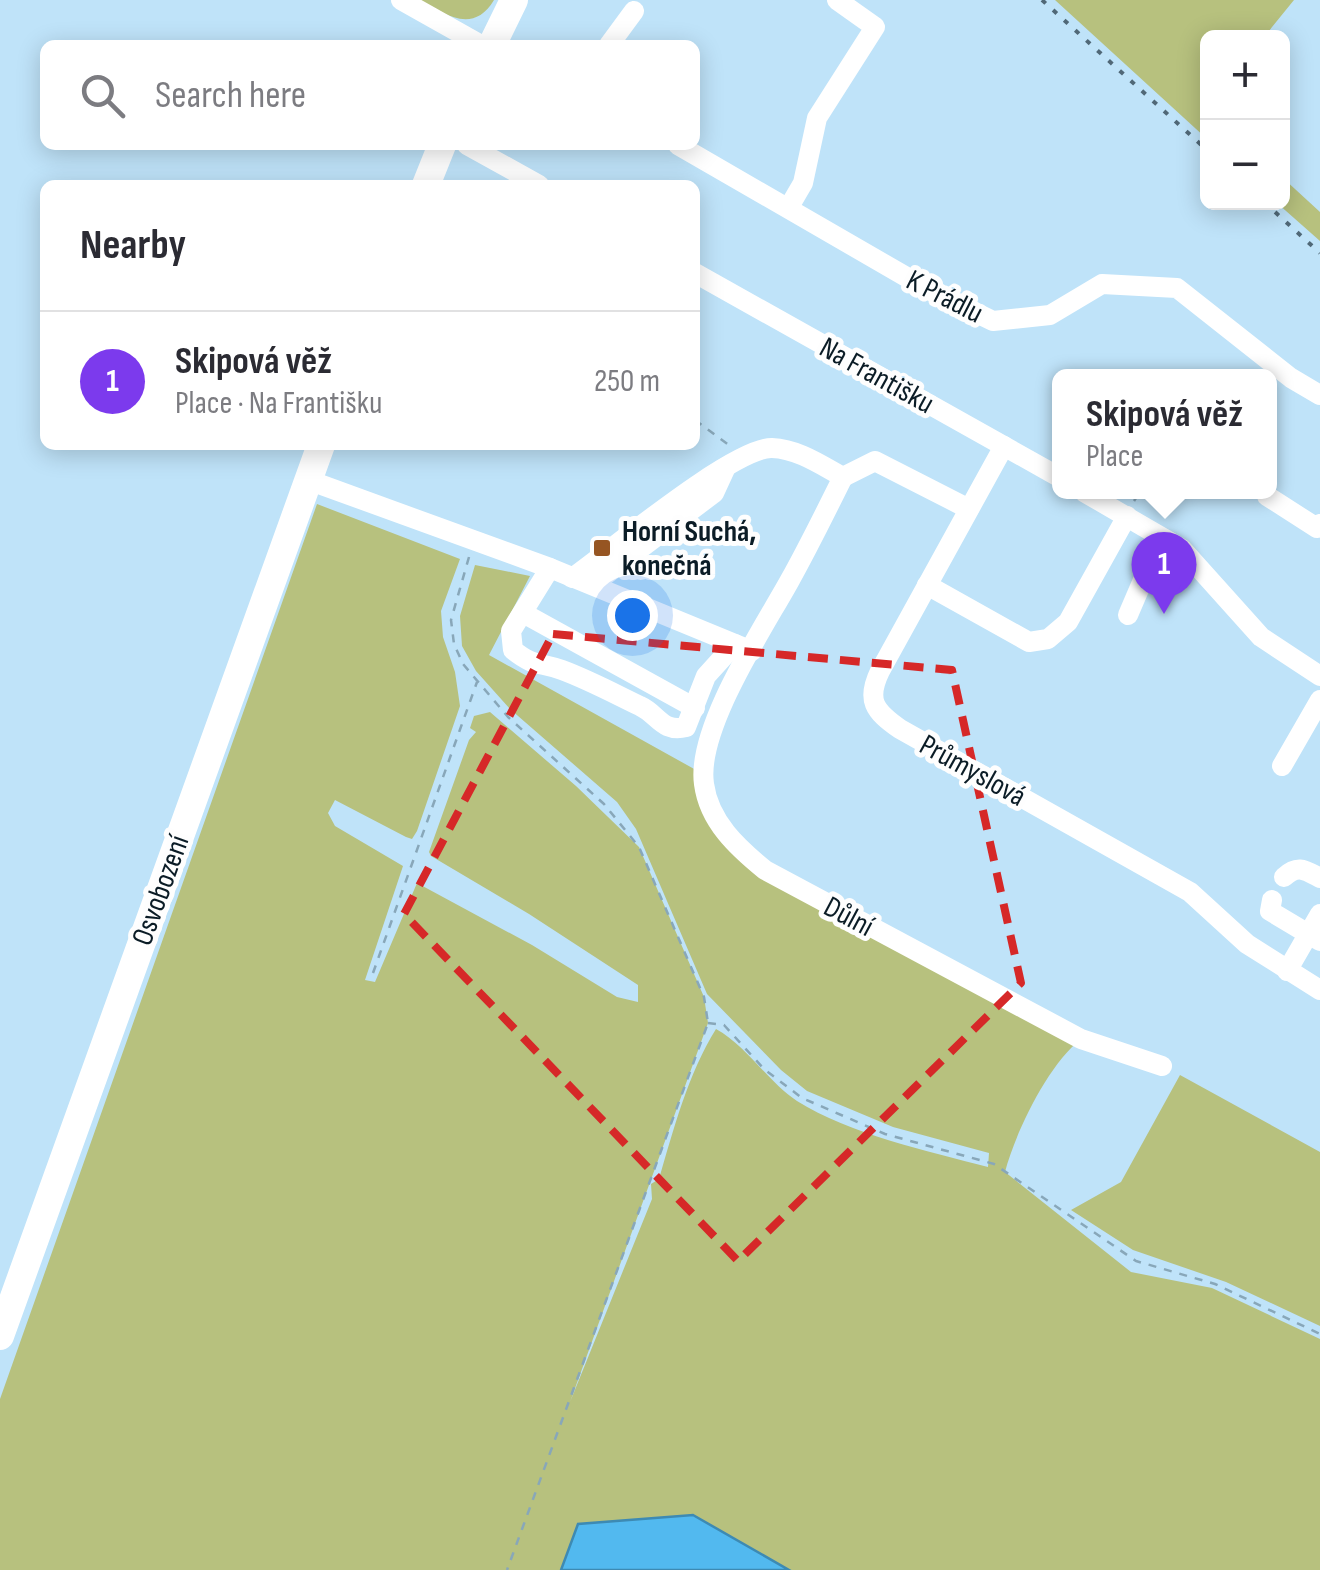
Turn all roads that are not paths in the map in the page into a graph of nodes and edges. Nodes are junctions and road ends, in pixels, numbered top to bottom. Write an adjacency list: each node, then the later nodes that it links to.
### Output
1 (401, 0): 5 (street)
2 (514, 0): 6 (main road)
3 (837, 0): 13 (street)
4 (634, 10): 7 (street)
5 (472, 40)
6 (494, 40)
7 (613, 40)
8 (440, 150): 11 (main road)
9 (476, 150): 12 (street)
10 (687, 150): 13 (street, K Prádlu)
11 (428, 180)
12 (529, 180)
13 (789, 207): 15 (street, K Prádlu)
14 (700, 276): 16 (street, Na Františku)
15 (1320, 395)
16 (1004, 446): 18 (street, Na Františku); 23 (street, Průmyslová)
17 (319, 450): 20 (main road, Osvobození)
18 (1052, 474)
19 (843, 477): 23 (street); 28 (street); 32 (street, Důlní)
20 (308, 480): 27 (street); 45 (main road, Osvobození)
21 (1097, 499): 24 (street)
22 (1272, 499): 25 (street)
23 (969, 509): 29 (street, Průmyslová)
24 (1127, 516): 26 (street); 29 (street)
25 (1320, 524)
26 (1170, 542): 31 (street); 33 (street)
27 (550, 568): 28 (street); 30 (street)
28 (572, 578): 32 (street)
29 (927, 585): 42 (street, Průmyslová)
30 (523, 612): 35 (street); 35 (street)
31 (1128, 615)
32 (743, 647): 35 (street); 44 (street, Důlní)
33 (1320, 676)
34 (1320, 700): 36 (street)
35 (695, 708)
36 (1282, 766)
37 (1284, 877): 38 (street)
38 (1320, 878)
39 (1272, 900): 41 (street)
40 (1320, 914): 41 (street)
41 (1314, 938): 42 (street)
42 (1288, 972): 43 (street, Průmyslová)
43 (1320, 990)
44 (1162, 1066)
45 (0, 1336)

